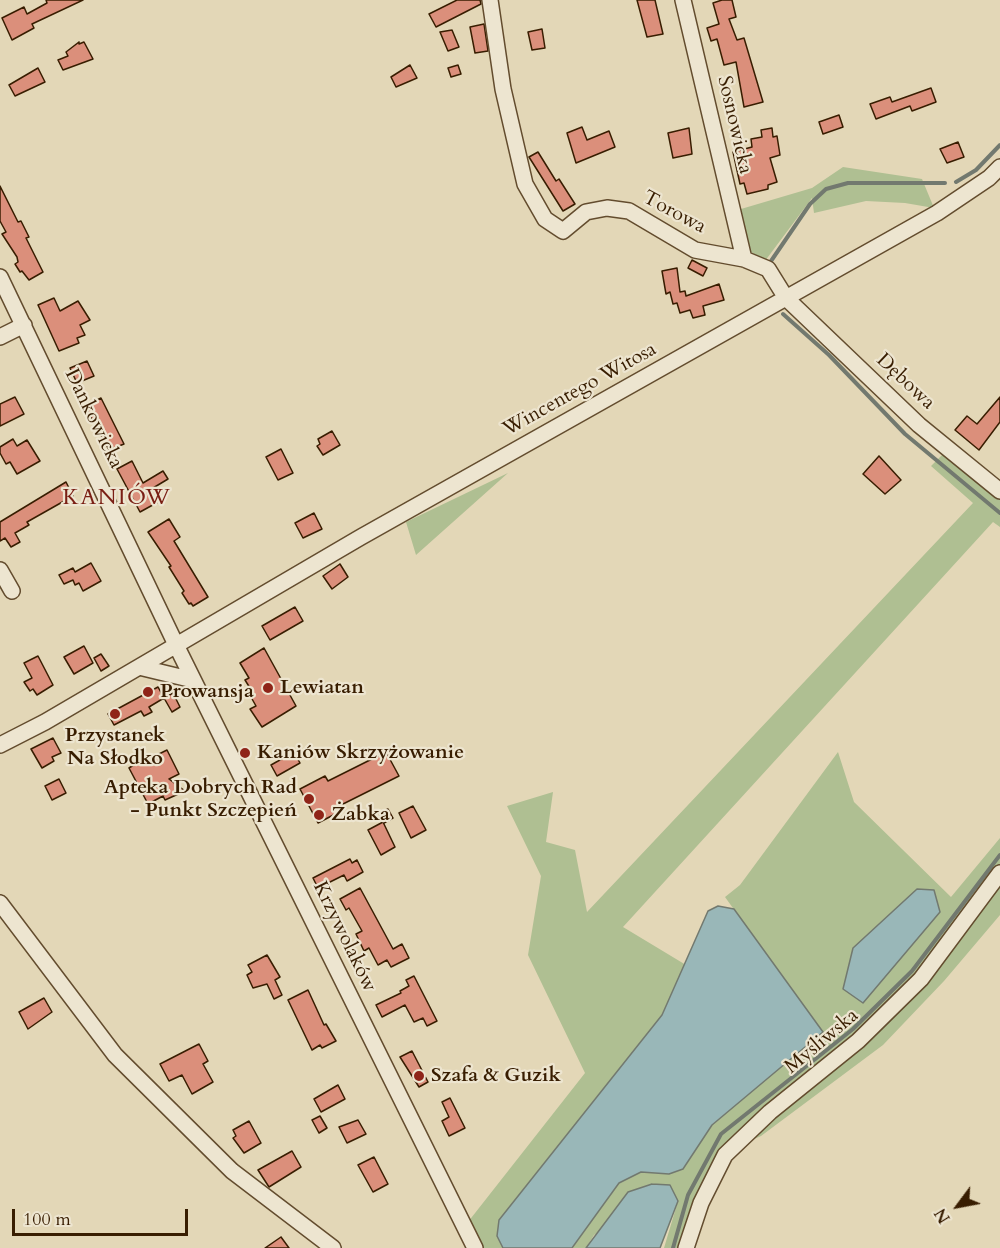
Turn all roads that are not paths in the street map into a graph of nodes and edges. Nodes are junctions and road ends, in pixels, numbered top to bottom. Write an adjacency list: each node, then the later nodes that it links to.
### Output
1 (490, 0): 4 (street, Torowa)
2 (683, 0): 4 (street, Sosnowicka)
3 (1000, 167): 6 (street, Wincentego Witosa)
4 (744, 259): 6 (street, Torowa)
5 (0, 277): 7 (street, Dankowicka)
6 (786, 298): 9 (street, Dębowa); 12 (street, Wincentego Witosa)
7 (24, 325): 8 (street); 12 (street, Dankowicka)
8 (0, 337)
9 (1000, 491)
10 (0, 570): 11 (street)
11 (12, 591)
12 (176, 646): 13 (street, Wincentego Witosa); 14 (street, Krzywolaków)
13 (139, 667): 14 (street); 15 (street, Wincentego Witosa)
14 (193, 680): 19 (street, Krzywolaków)
15 (0, 745)
16 (1000, 873): 20 (street, Myśliwska)
17 (0, 903): 18 (street)
18 (333, 1248)
19 (474, 1248)
20 (686, 1248)

